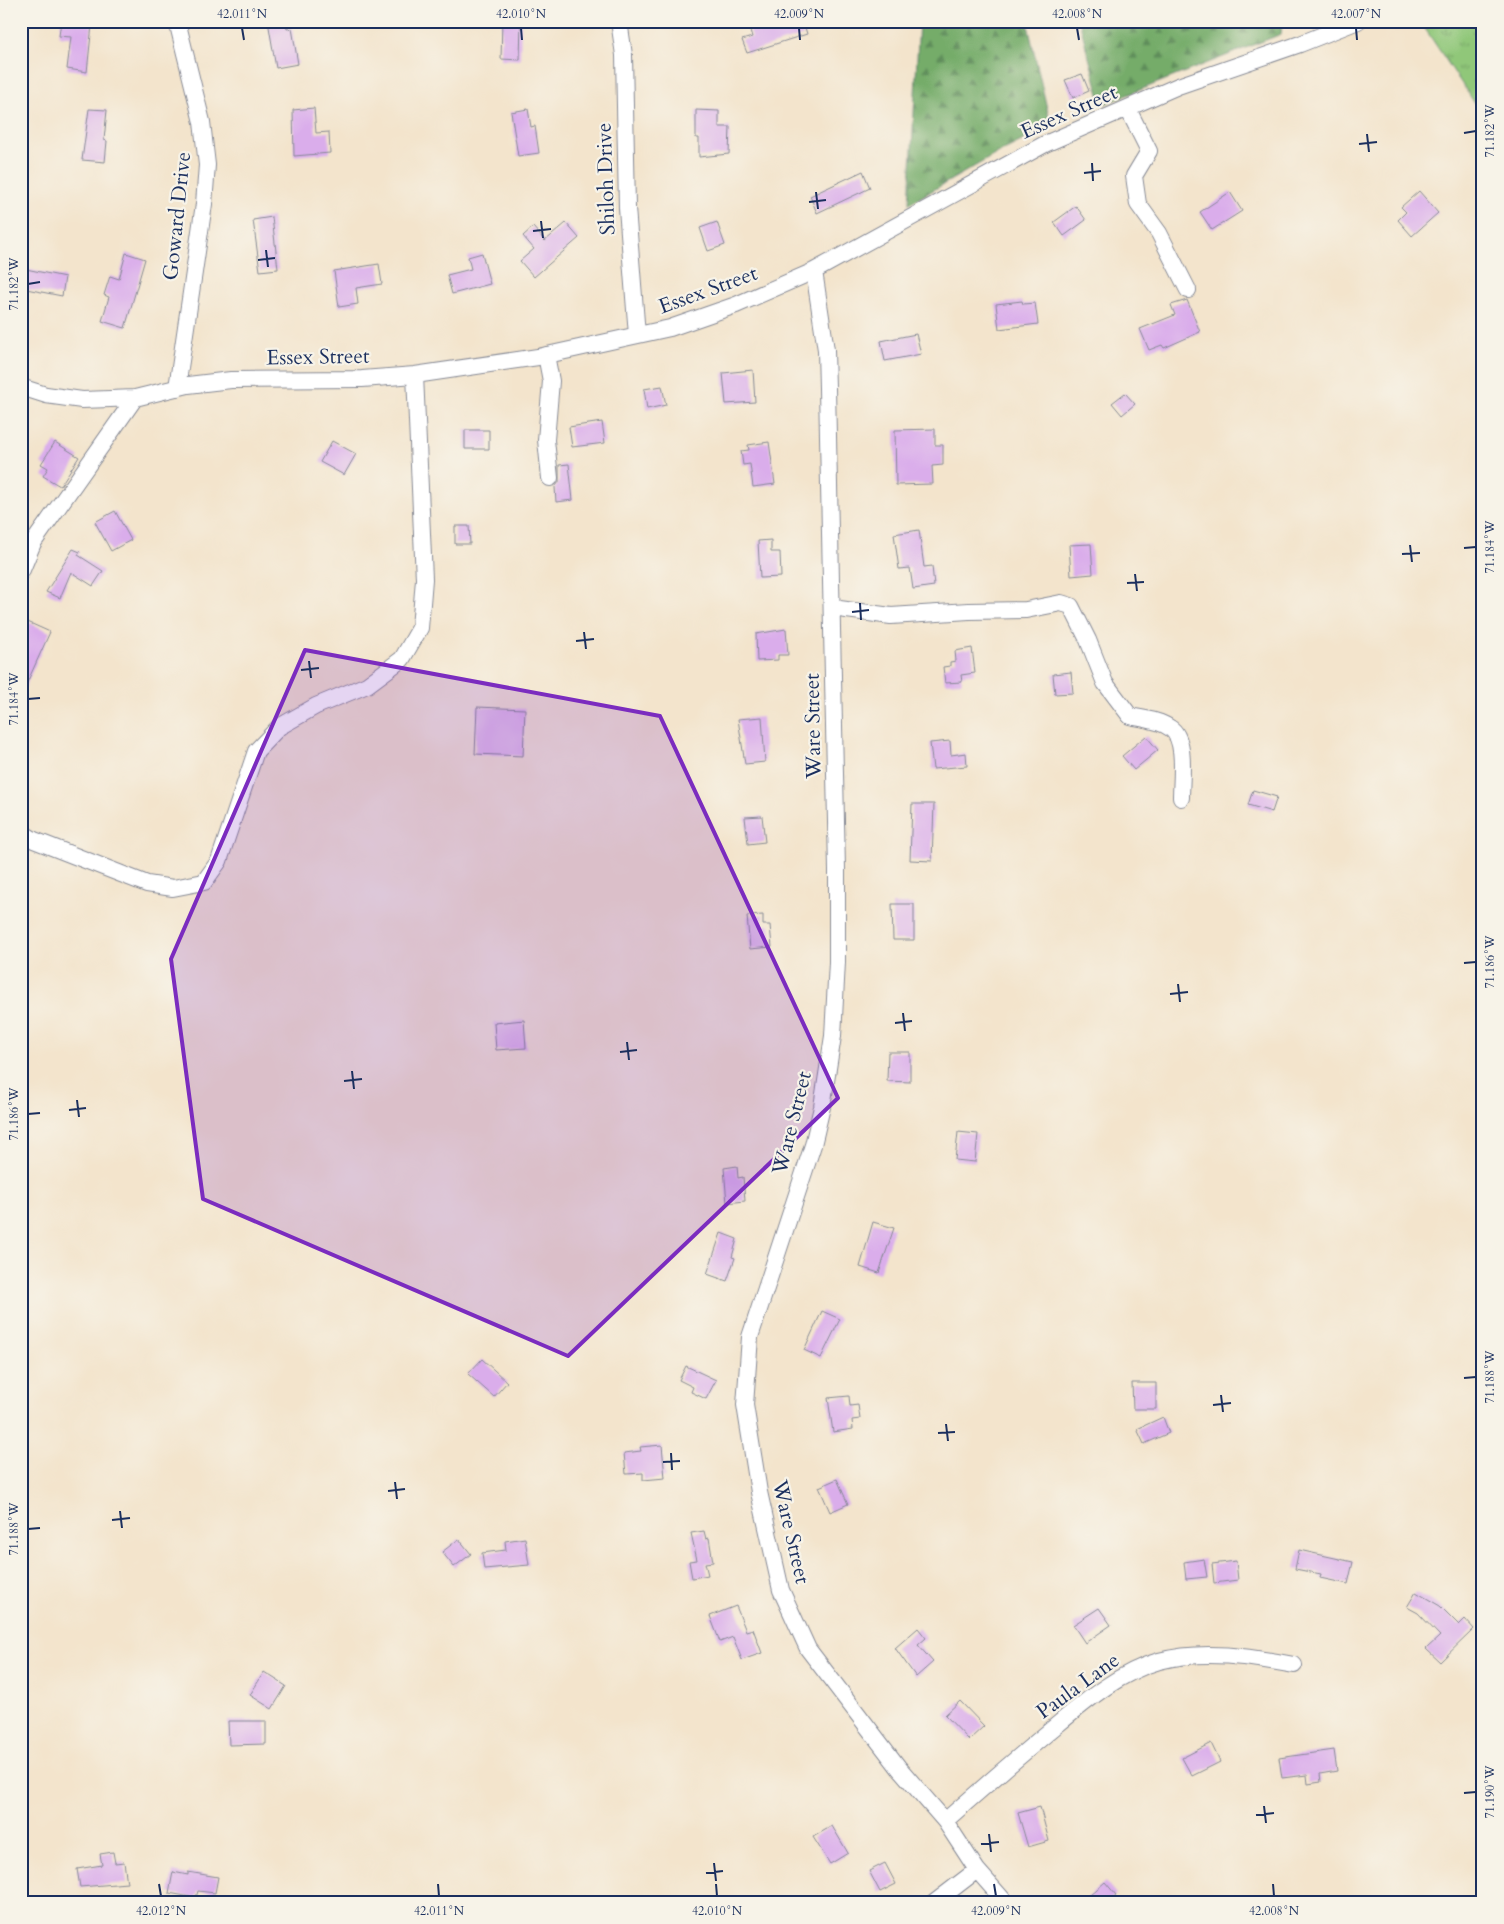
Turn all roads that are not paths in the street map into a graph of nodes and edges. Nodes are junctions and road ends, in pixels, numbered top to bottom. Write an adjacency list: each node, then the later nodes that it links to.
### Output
1 (178, 21): 11 (street, Goward Drive)
2 (619, 21): 7 (street, Shiloh Drive)
3 (1358, 21): 4 (street, Essex Street)
4 (1128, 109): 5 (street, Essex Street); 6 (street)
5 (814, 271): 7 (street, Essex Street); 15 (street, Ware Street)
6 (1188, 290)
7 (638, 335): 8 (street, Essex Street)
8 (546, 355): 9 (street, Essex Street); 13 (street)
9 (415, 375): 11 (street, Essex Street); 17 (street)
10 (21, 387): 12 (street, Essex Street)
11 (177, 388): 12 (street, Essex Street)
12 (135, 398): 14 (street)
13 (550, 478)
14 (21, 572)
15 (832, 608): 16 (street); 19 (street, Ware Street)
16 (1181, 798)
17 (21, 832)
18 (1294, 1665): 19 (street, Paula Lane)
19 (945, 1821): 20 (street, Ware Street)
20 (978, 1870): 21 (street); 22 (street, Ware Street)
21 (934, 1903)
22 (1006, 1903)

